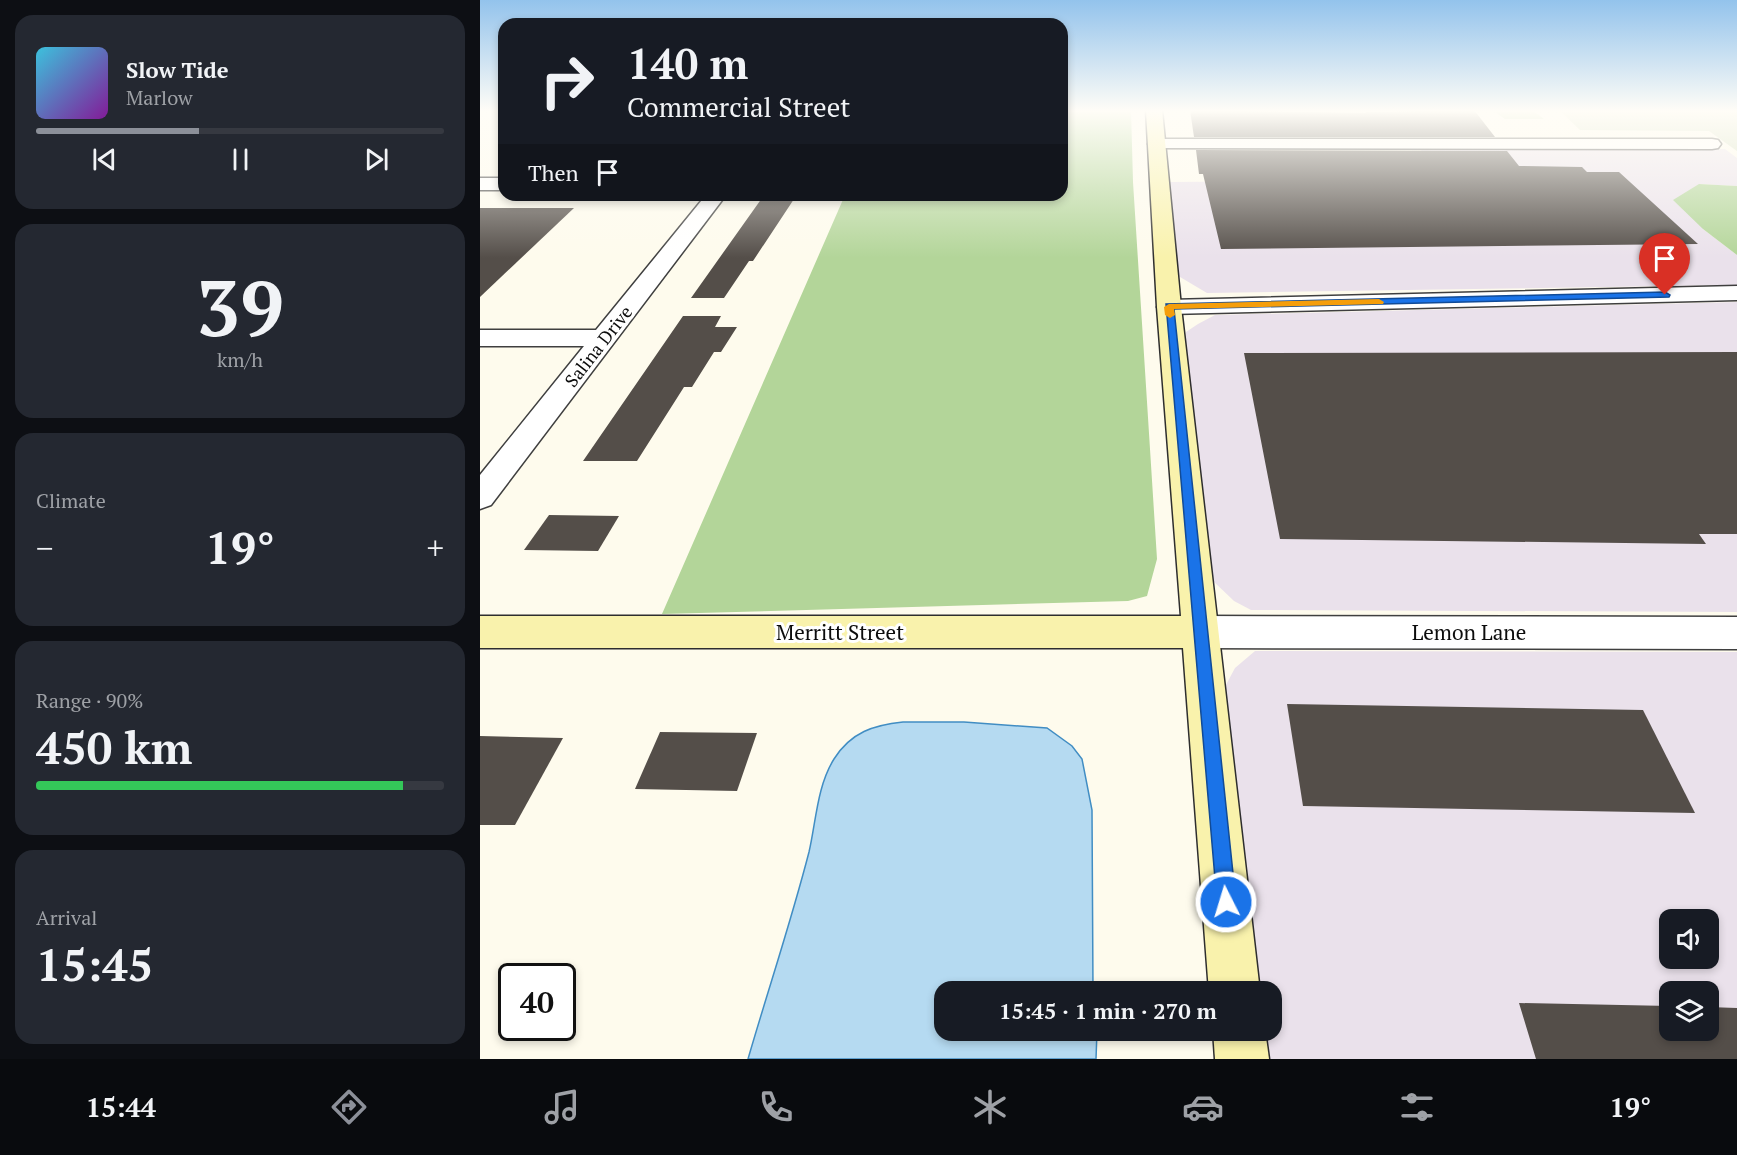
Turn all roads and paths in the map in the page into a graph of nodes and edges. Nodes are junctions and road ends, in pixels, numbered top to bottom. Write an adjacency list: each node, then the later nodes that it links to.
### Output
1 (1158, 159): 6 (street)
2 (480, 184): 3 (street)
3 (498, 184)
4 (711, 201): 8 (street, Salina Drive)
5 (1737, 293): 6 (street)
6 (1169, 307): 10 (street)
7 (480, 338): 8 (street)
8 (604, 338): 9 (street, Salina Drive)
9 (480, 497)
10 (1200, 632): 11 (street, Merritt Street); 12 (street, Lemon Lane); 13 (street)
11 (480, 633)
12 (1737, 633)
13 (1234, 981)
14 (1240, 1041): 15 (street)
15 (1242, 1059)

